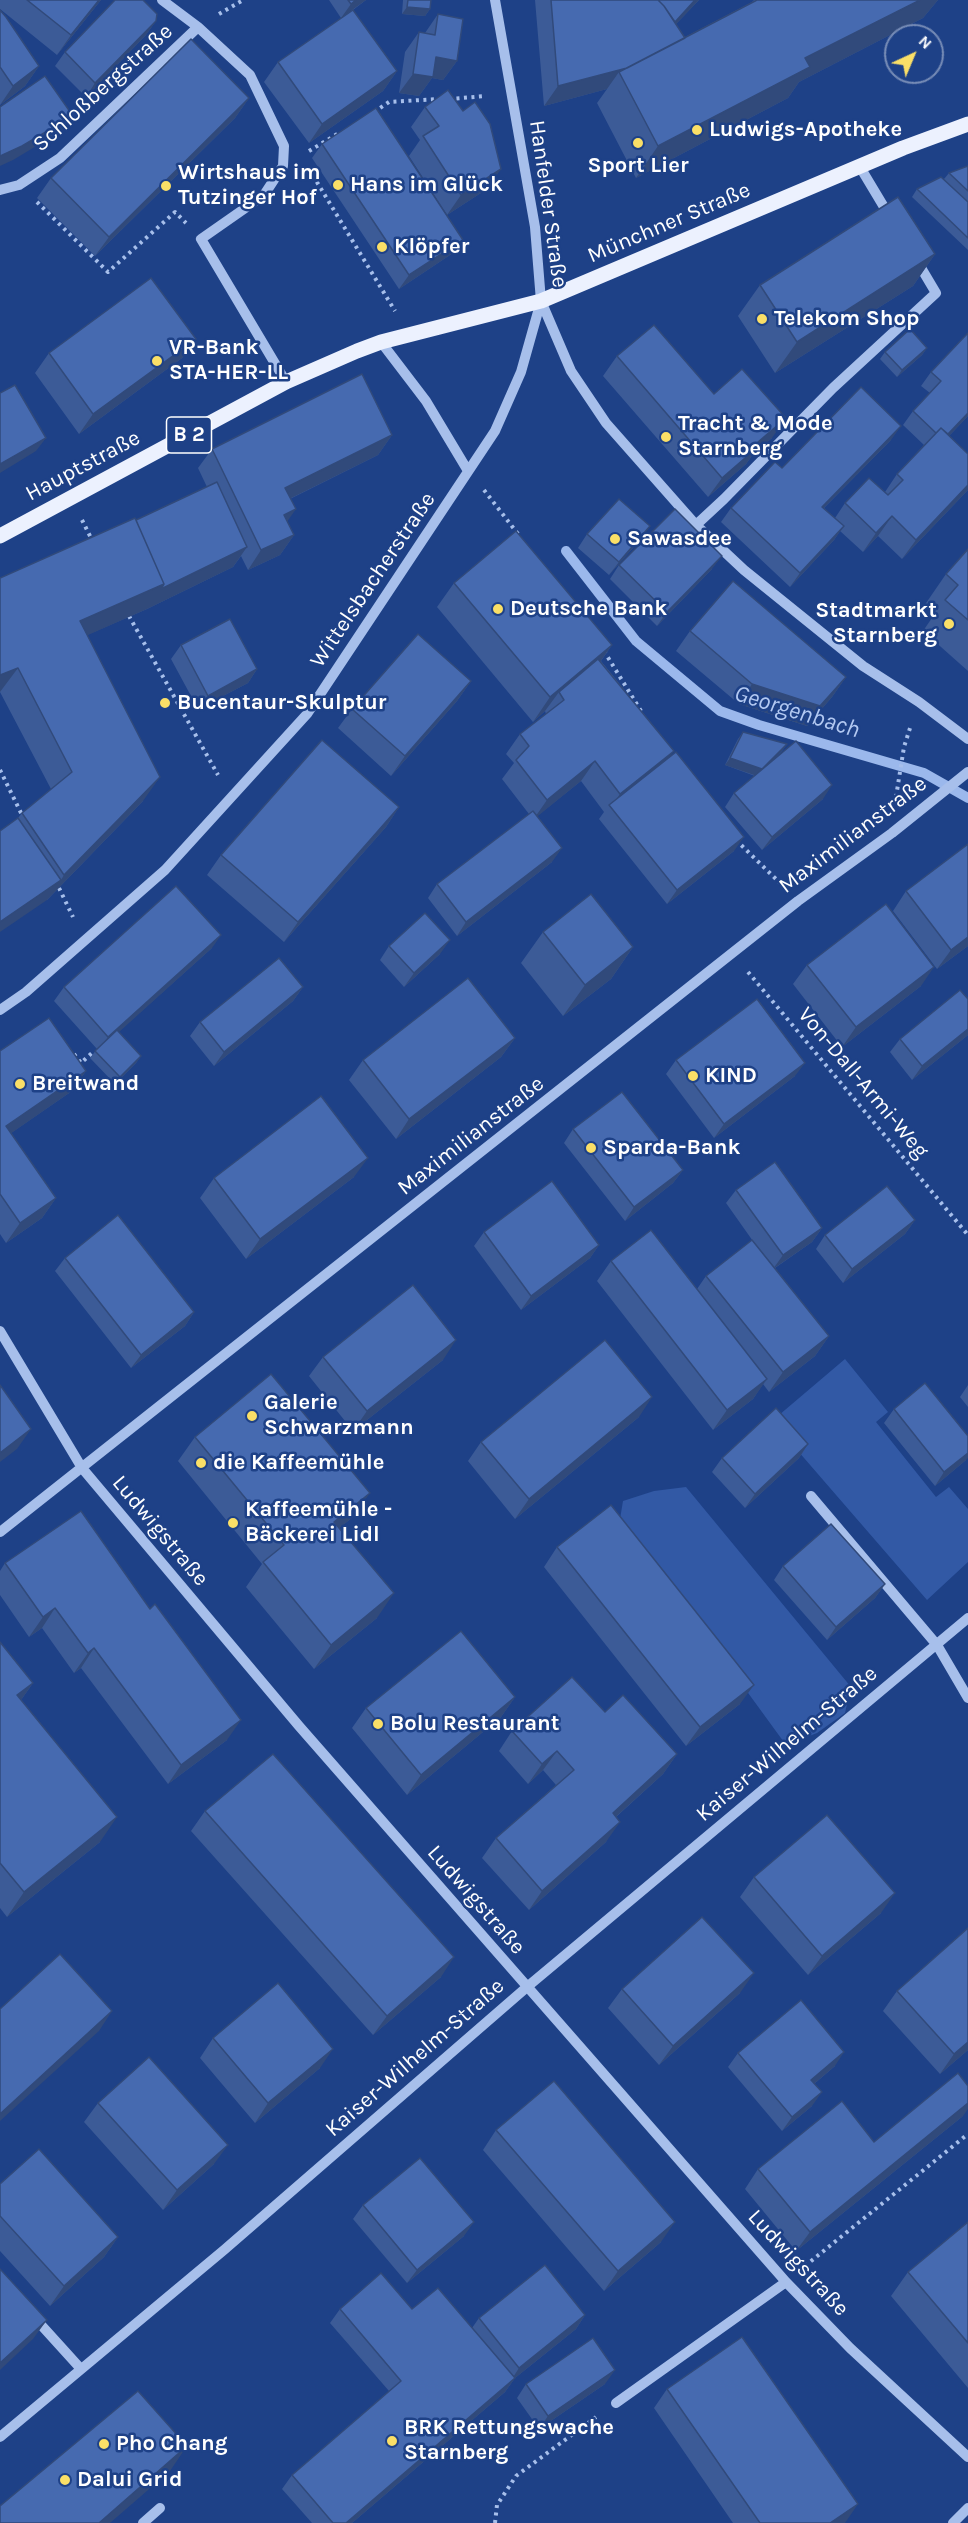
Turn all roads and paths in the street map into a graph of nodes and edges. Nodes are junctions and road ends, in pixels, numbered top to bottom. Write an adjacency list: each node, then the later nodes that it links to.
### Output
1 (162, 0): 3 (street)
2 (495, 0): 4 (street, Hanfelder Straße)
3 (198, 27): 9 (street); 11 (street, Schloßbergstraße)
4 (513, 95): 5 (path); 16 (street, Hanfelder Straße)
5 (370, 114)
6 (968, 124): 10 (main road, Münchner Straße)
7 (340, 132): 8 (path)
8 (301, 156): 9 (path); 17 (path)
9 (283, 166): 14 (street)
10 (860, 167): 13 (street); 16 (main road, Münchner Straße)
11 (19, 184): 12 (street, Schloßbergstraße); 14 (path)
12 (0, 190)
13 (895, 225)
14 (201, 239): 19 (street)
15 (913, 254): 21 (street)
16 (542, 301): 17 (main road, Münchner Straße); 20 (street, Hanfelder Straße); 21 (street)
17 (410, 334): 18 (main road, Münchner Straße)
18 (381, 342): 19 (main road, Hauptstraße / B 2); 20 (street)
19 (286, 382): 22 (main road, Hauptstraße / B 2)
20 (468, 471): 23 (path); 32 (street, Wittelsbacherstraße)
21 (696, 525): 27 (street)
22 (0, 536)
23 (523, 540)
24 (129, 616): 32 (path)
25 (599, 642): 26 (path)
26 (645, 719)
27 (968, 739)
28 (904, 747): 31 (path)
29 (0, 770): 33 (path)
30 (968, 773): 36 (street, Maximilianstraße)
31 (897, 788)
32 (231, 798): 37 (street, Wittelsbacherstraße)
33 (25, 821)
34 (734, 838): 36 (path)
35 (59, 888): 37 (path)
36 (798, 901): 38 (street, Maximilianstraße)
37 (85, 940): 39 (street, Wittelsbacherstraße)
38 (732, 953): 42 (path, Von-Dall-Armi-Weg); 44 (street, Maximilianstraße)
39 (0, 1010)
40 (67, 1046): 41 (path)
41 (94, 1055)
42 (968, 1235)
43 (0, 1331): 44 (street, Ludwigstraße)
44 (82, 1468): 46 (street, Maximilianstraße); 50 (street, Ludwigstraße)
45 (811, 1496): 48 (street)
46 (0, 1532)
47 (968, 1618): 48 (street, Kaiser-Wilhelm-Straße)
48 (937, 1645): 49 (street); 50 (street, Kaiser-Wilhelm-Straße)
49 (968, 1698)
50 (527, 1987): 52 (street, Ludwigstraße); 54 (street, Kaiser-Wilhelm-Straße)
51 (968, 2134): 52 (path)
52 (786, 2282): 55 (street); 57 (street, Ludwigstraße)
53 (22, 2305): 54 (street)
54 (81, 2369): 56 (street, Kaiser-Wilhelm-Straße)
55 (616, 2403): 61 (path)
56 (0, 2437)
57 (968, 2457)
58 (160, 2508): 60 (street)
59 (968, 2508): 62 (street)
60 (143, 2523)
61 (495, 2523)
62 (954, 2523)

